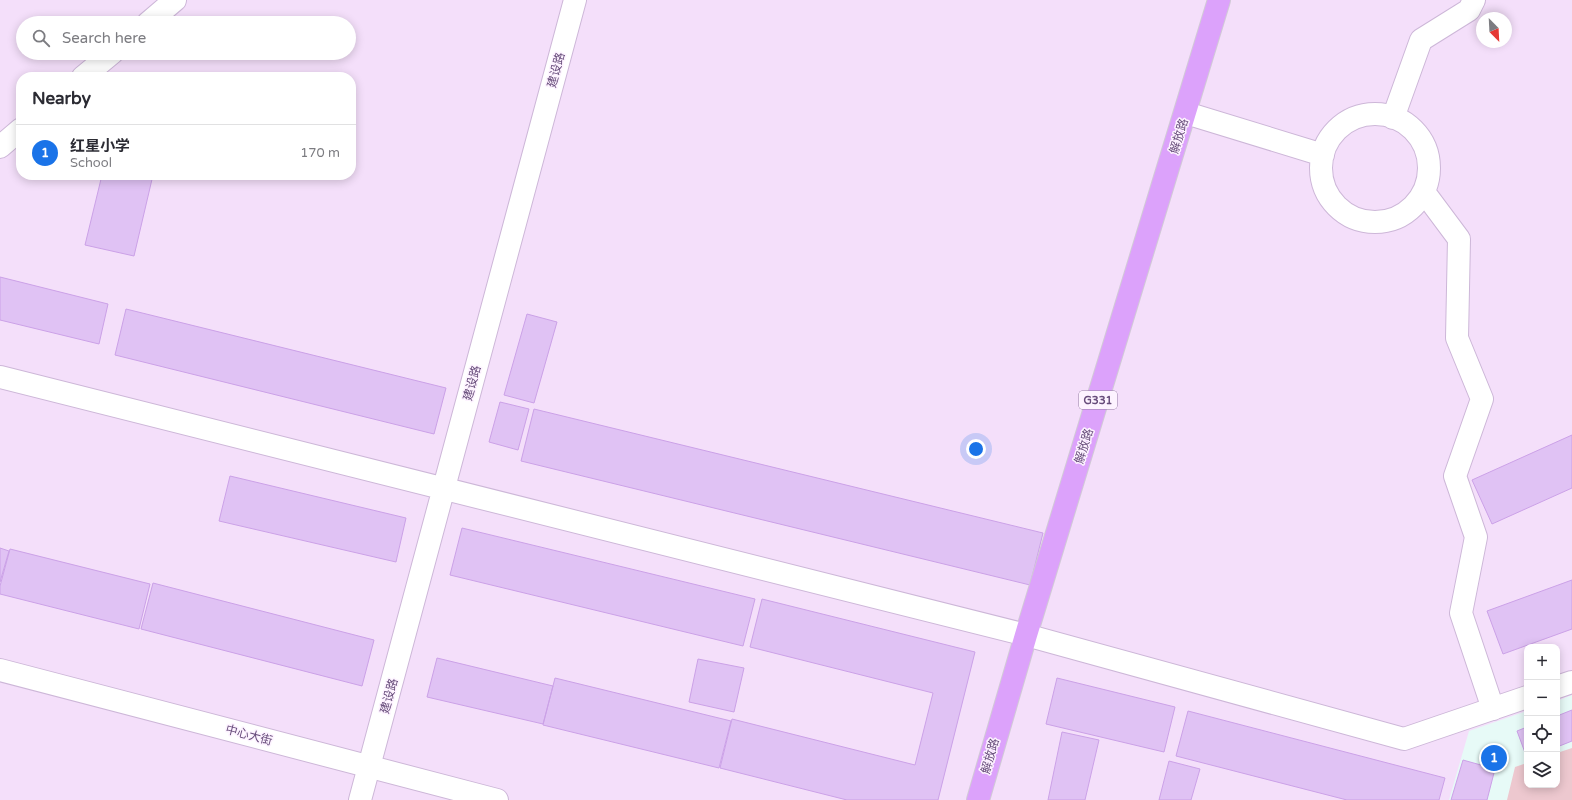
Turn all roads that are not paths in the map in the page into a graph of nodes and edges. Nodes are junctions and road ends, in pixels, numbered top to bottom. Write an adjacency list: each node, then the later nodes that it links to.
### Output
1 (175, 0): 5 (street)
2 (575, 0): 15 (street, 建设路)
3 (1218, 0): 8 (highway, 解放路 / G331)
4 (1474, 0): 9 (street)
5 (156, 16)
6 (104, 60): 7 (street)
7 (89, 72)
8 (1186, 113): 12 (street); 16 (highway, 解放路 / G331)
9 (1394, 118): 12 (street); 13 (street)
10 (16, 133): 11 (street)
11 (0, 146)
12 (1322, 155): 13 (street)
13 (1424, 192): 21 (street)
14 (0, 377): 15 (street)
15 (444, 489): 16 (street); 22 (street, 建设路)
16 (1026, 635): 21 (street); 25 (highway, 解放路 / G331)
17 (0, 670): 22 (street, 中心大街)
18 (1572, 682): 19 (street)
19 (1560, 686)
20 (1524, 698): 21 (street)
21 (1493, 709)
22 (370, 767): 23 (street, 建设路); 24 (street, 中心大街)
23 (360, 800)
24 (497, 800)
25 (978, 800)

